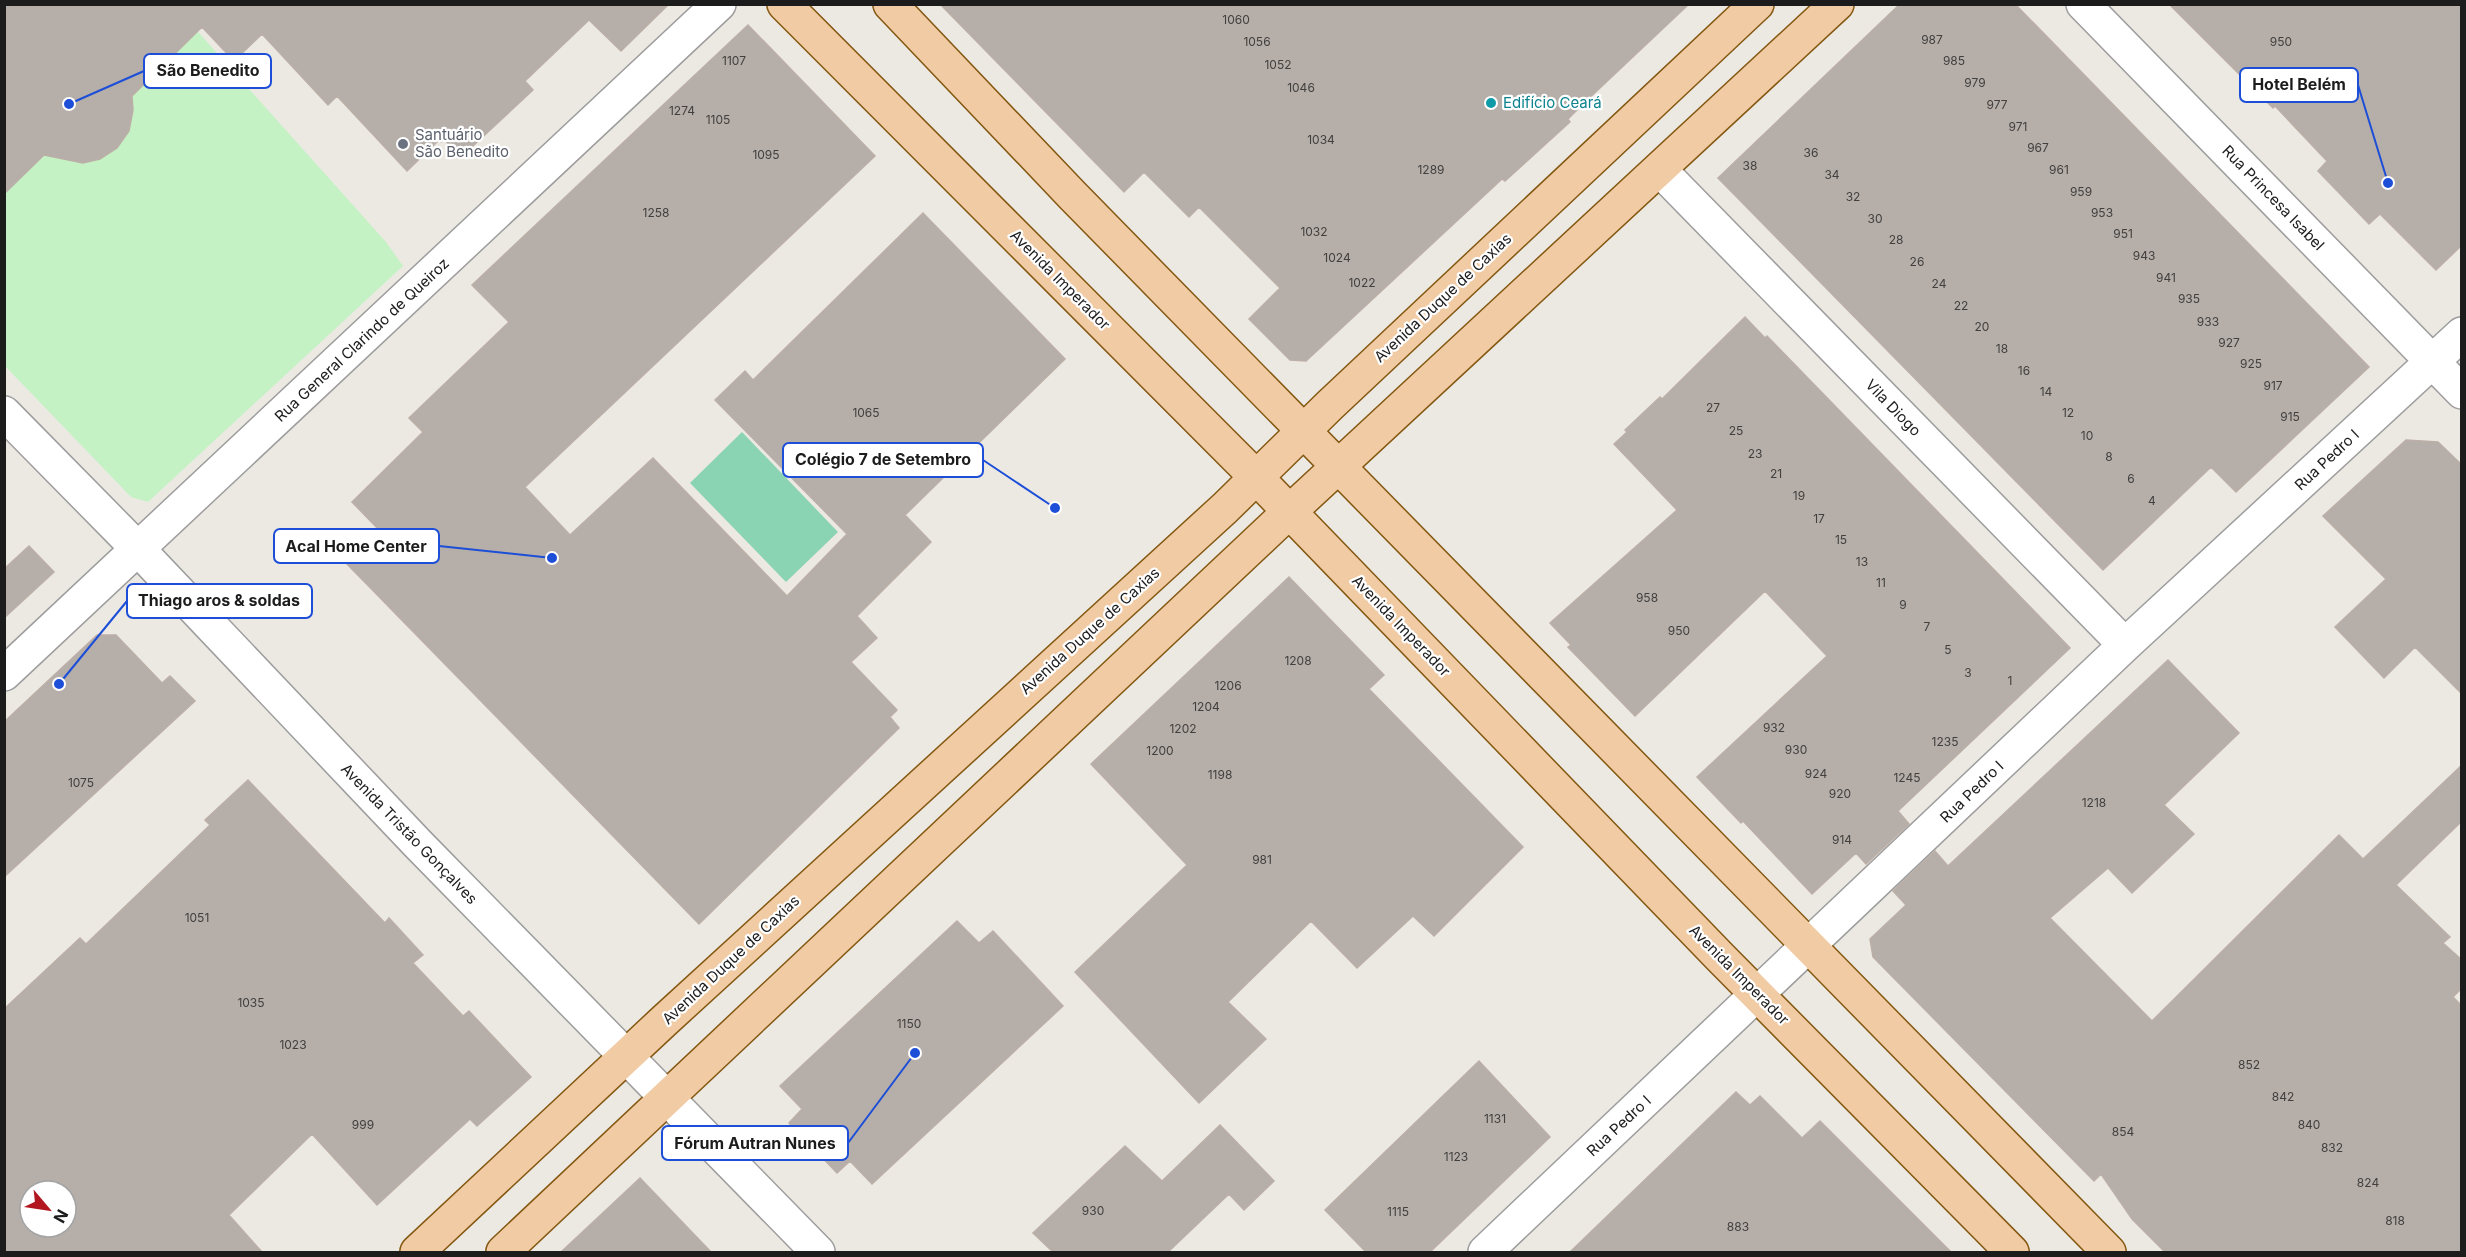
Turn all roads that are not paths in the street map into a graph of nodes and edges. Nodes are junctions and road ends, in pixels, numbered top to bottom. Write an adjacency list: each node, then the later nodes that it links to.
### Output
1 (718, 4): 16 (street, Rua General Clarindo de Queiroz)
2 (784, 4): 14 (main road, Avenida Imperador)
3 (890, 4): 12 (main road)
4 (1757, 4): 12 (main road, Avenida Duque de Caxias)
5 (1837, 4): 7 (main road)
6 (2083, 4): 9 (street, Rua Princesa Isabel)
7 (1660, 171): 13 (main road); 17 (street, Vila Diogo)
8 (2462, 334): 9 (street, Rua Pedro I)
9 (2433, 362): 10 (street, Rua Princesa Isabel); 17 (street, Rua Pedro I)
10 (2462, 392)
11 (4, 413): 16 (street, Avenida Tristão Gonçalves)
12 (1303, 431): 13 (main road); 14 (main road, Avenida Duque de Caxias)
13 (1338, 467): 15 (main road); 19 (main road)
14 (1256, 477): 15 (main road, Avenida Imperador); 21 (main road, Avenida Duque de Caxias)
15 (1290, 512): 20 (main road, Avenida Imperador); 22 (main road)
16 (138, 549): 18 (street, Rua General Clarindo de Queiroz); 21 (street, Avenida Tristão Gonçalves)
17 (2125, 645): 19 (street, Rua Pedro I)
18 (4, 674)
19 (1810, 945): 20 (street, Rua Pedro I); 28 (main road)
20 (1758, 995): 26 (street, Rua Pedro I); 27 (main road, Avenida Imperador)
21 (626, 1057): 22 (street, Avenida Tristão Gonçalves); 23 (main road, Avenida Duque de Caxias)
22 (667, 1099): 24 (main road); 25 (street, Avenida Tristão Gonçalves)
23 (417, 1252)
24 (503, 1252)
25 (818, 1252)
26 (1485, 1252)
27 (2012, 1252)
28 (2109, 1252)

